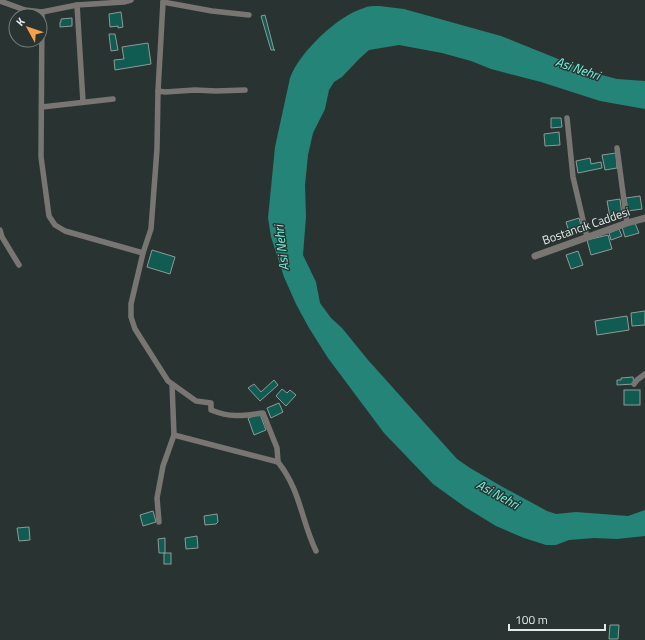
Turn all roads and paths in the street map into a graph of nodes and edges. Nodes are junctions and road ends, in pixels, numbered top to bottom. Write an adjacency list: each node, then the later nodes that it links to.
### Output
1 (131, 0): 4 (street)
2 (0, 1): 5 (street)
3 (164, 1): 7 (street); 10 (street)
4 (77, 5): 6 (street); 12 (street)
5 (19, 8)
6 (48, 11)
7 (248, 16)
8 (42, 48): 13 (street)
9 (245, 90): 10 (street)
10 (158, 91): 21 (street)
11 (113, 99): 12 (street)
12 (83, 102): 13 (street)
13 (42, 107): 21 (street)
14 (567, 118): 20 (street)
15 (617, 148): 17 (street)
16 (645, 218): 17 (street, Bostancık Caddesi)
17 (627, 223): 20 (street, Bostancık Caddesi)
18 (0, 230): 19 (street)
19 (1, 237): 23 (street)
20 (587, 237): 22 (street, Bostancık Caddesi)
21 (143, 253): 25 (street)
22 (534, 256)
23 (19, 265)
24 (645, 374): 26 (street)
25 (172, 384): 27 (street); 28 (street)
26 (634, 384)
27 (174, 435): 28 (street); 29 (street)
28 (278, 462): 30 (street)
29 (159, 522)
30 (316, 551)

